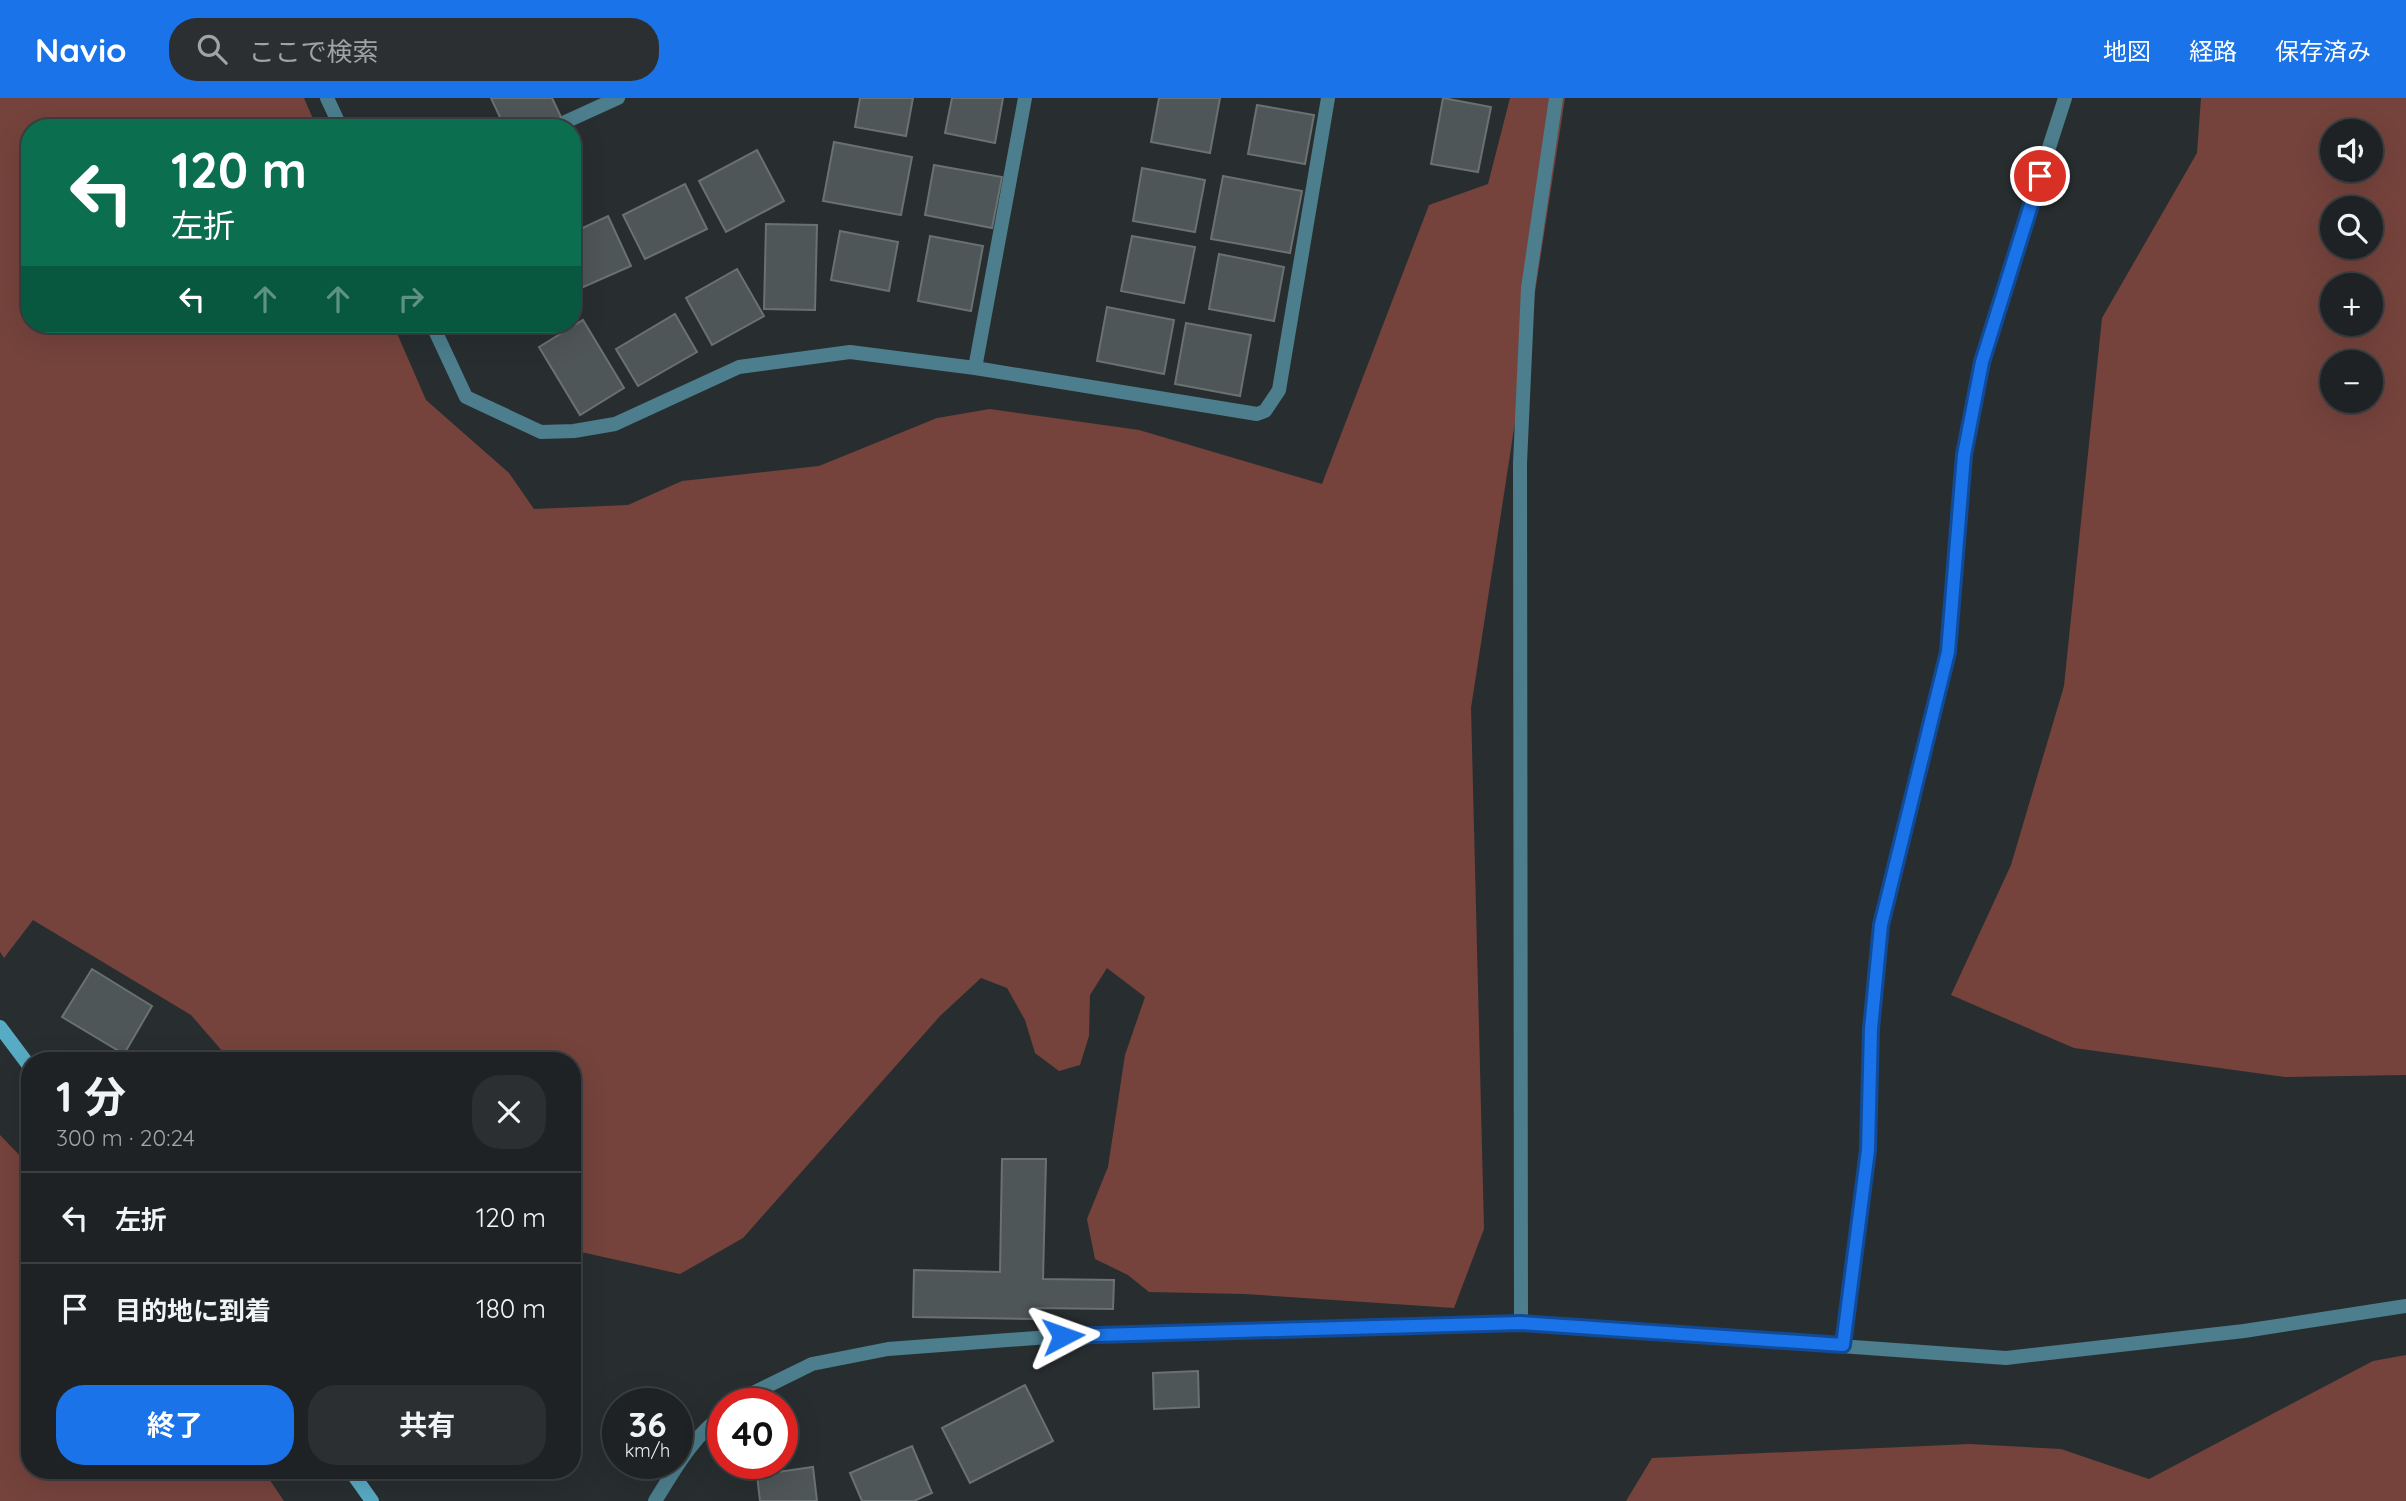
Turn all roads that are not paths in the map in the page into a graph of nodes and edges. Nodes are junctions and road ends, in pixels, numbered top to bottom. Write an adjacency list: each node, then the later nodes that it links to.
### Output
1 (327, 98): 7 (street)
2 (618, 98): 8 (street)
3 (1025, 98): 10 (street)
4 (1328, 98): 10 (street)
5 (1556, 98): 14 (street)
6 (2065, 98): 15 (street)
7 (337, 119)
8 (572, 119)
9 (436, 333): 10 (street)
10 (975, 368)
11 (0, 1027): 12 (main road)
12 (21, 1055)
13 (2406, 1306): 15 (street)
14 (1521, 1323): 15 (street); 16 (street)
15 (1843, 1345)
16 (763, 1388)
17 (707, 1428): 20 (street)
18 (356, 1479): 19 (main road)
19 (372, 1501)
20 (655, 1501)

